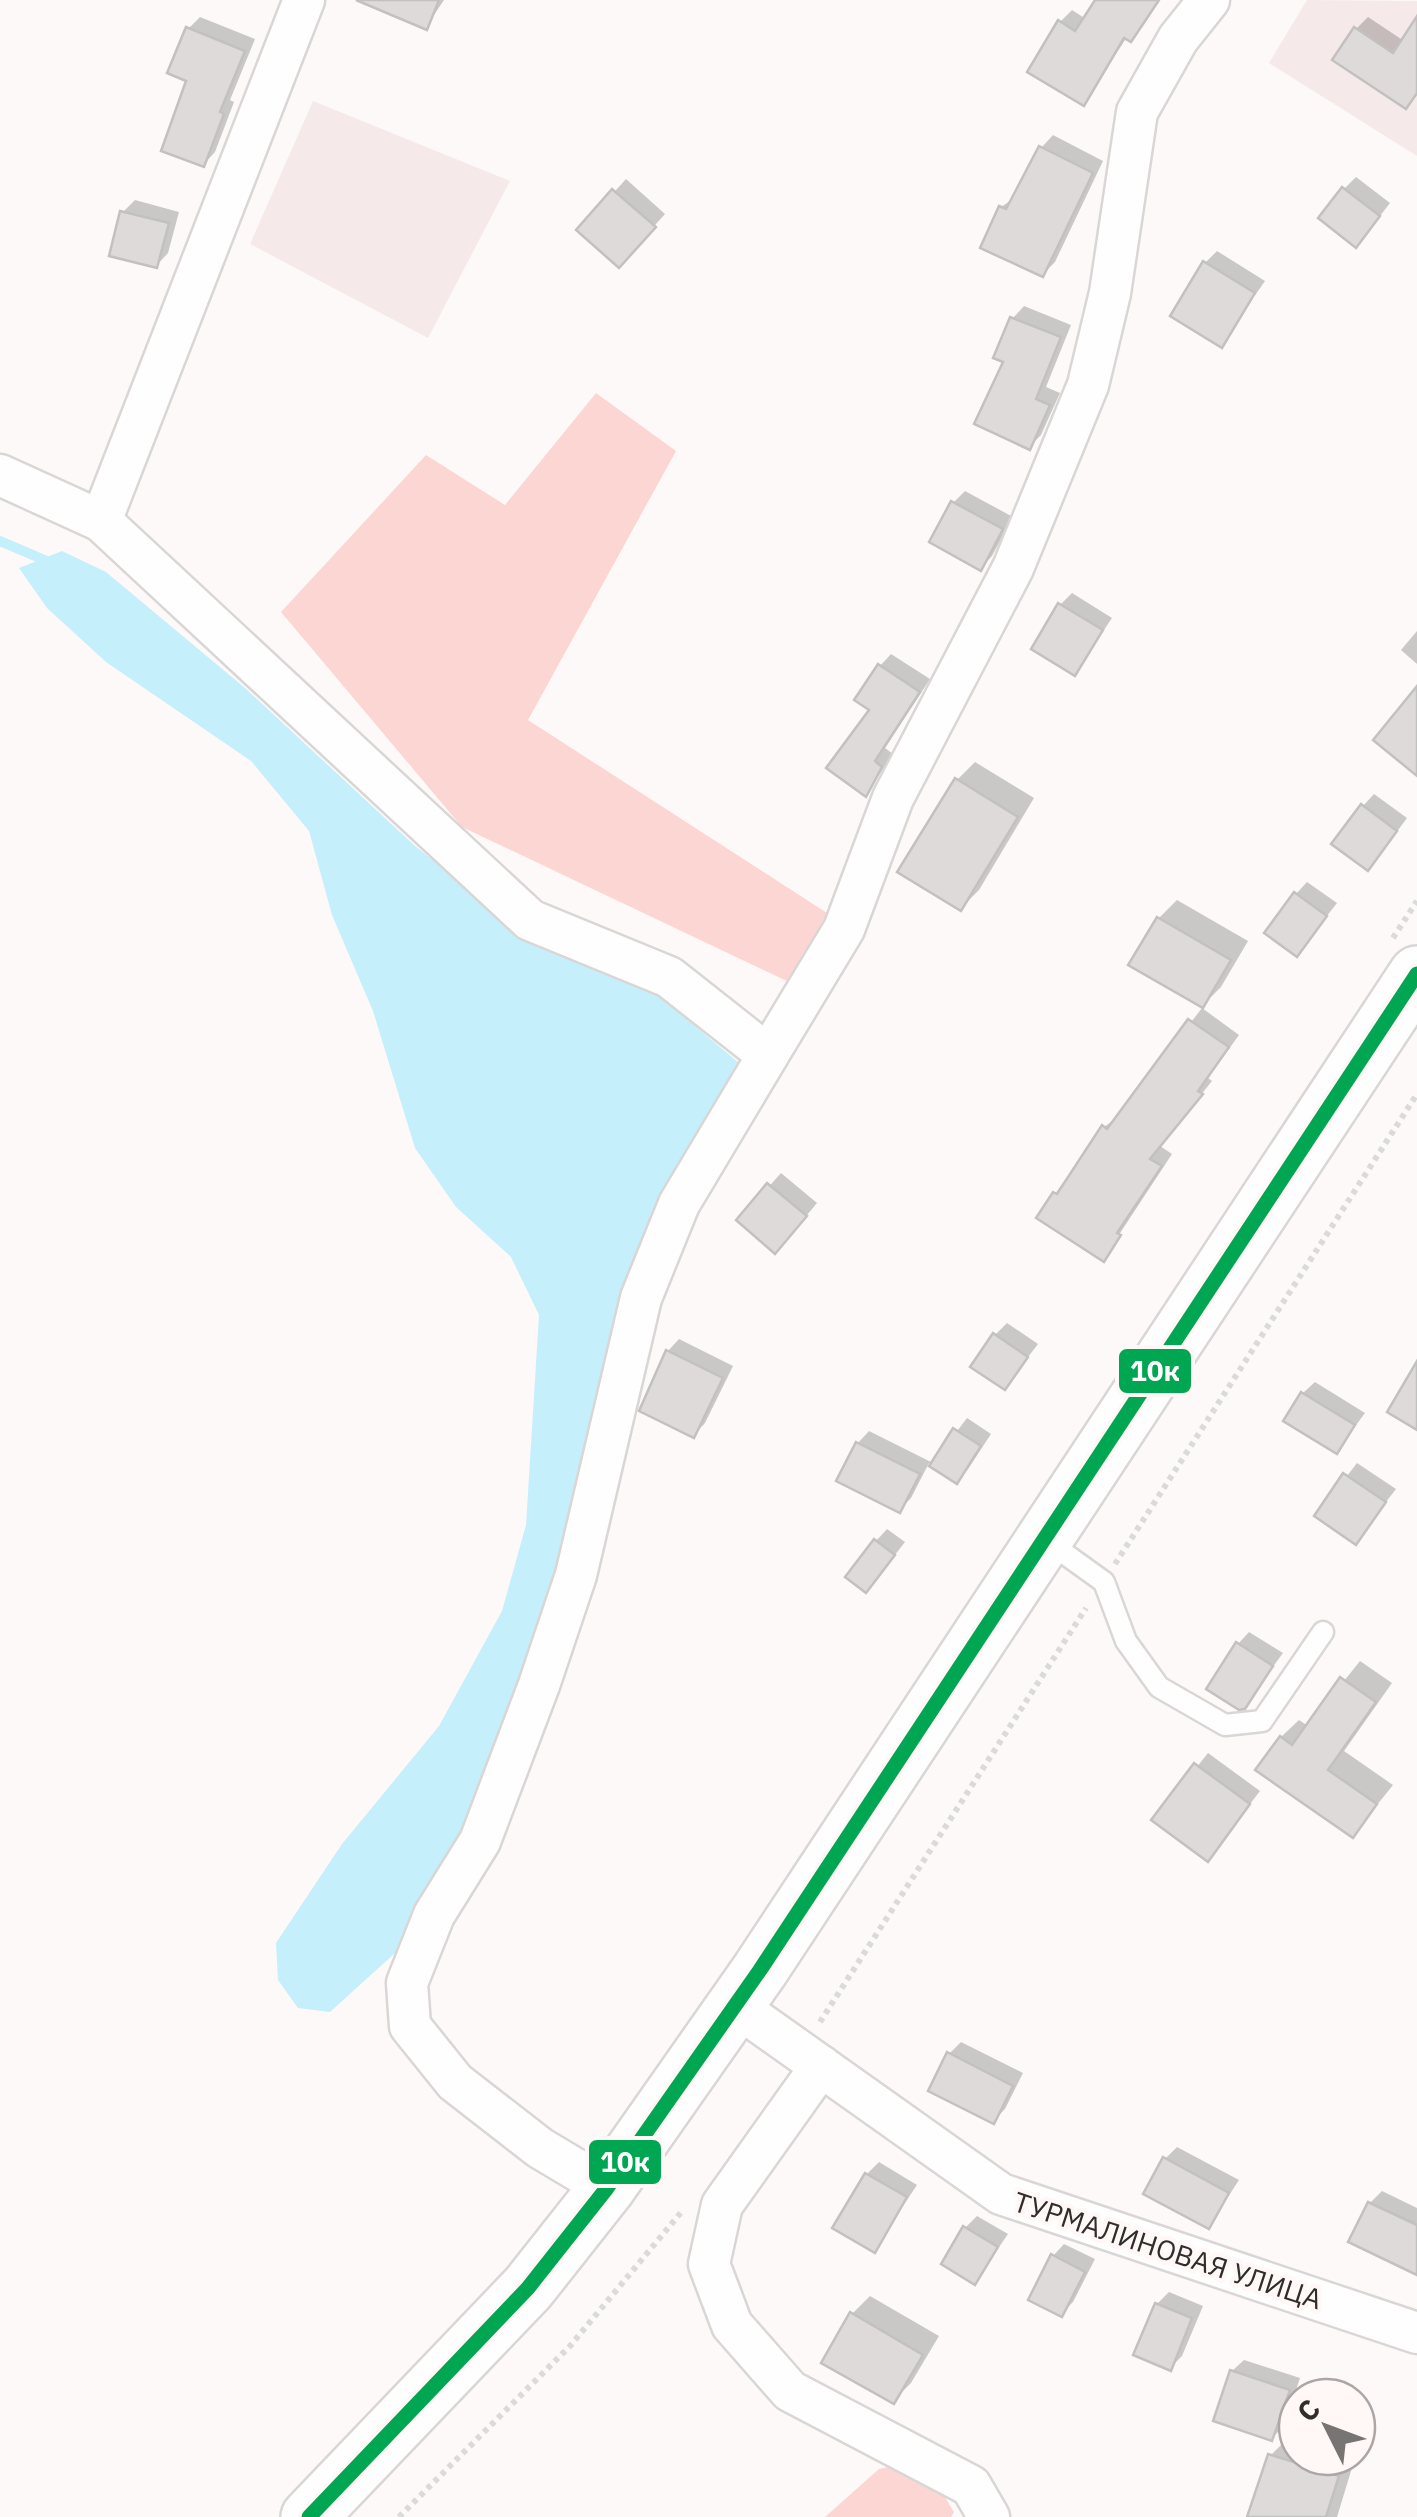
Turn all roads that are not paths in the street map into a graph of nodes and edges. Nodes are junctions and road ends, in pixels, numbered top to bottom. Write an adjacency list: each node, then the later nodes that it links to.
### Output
1 (304, 0): 4 (street)
2 (1209, 0): 6 (street)
3 (0, 475): 4 (street)
4 (101, 521): 6 (street)
5 (1417, 974): 7 (main road)
6 (768, 1055): 11 (street)
7 (1046, 1540): 8 (lane); 9 (main road)
8 (1323, 1632)
9 (736, 2006): 10 (street, ТУРМАЛИНОВАЯ УЛИЦА); 11 (main road)
10 (821, 2066): 12 (street, ТУРМАЛИНОВАЯ УЛИЦА); 14 (street)
11 (608, 2188): 13 (main road)
12 (1417, 2333)
13 (308, 2517)
14 (990, 2517)

